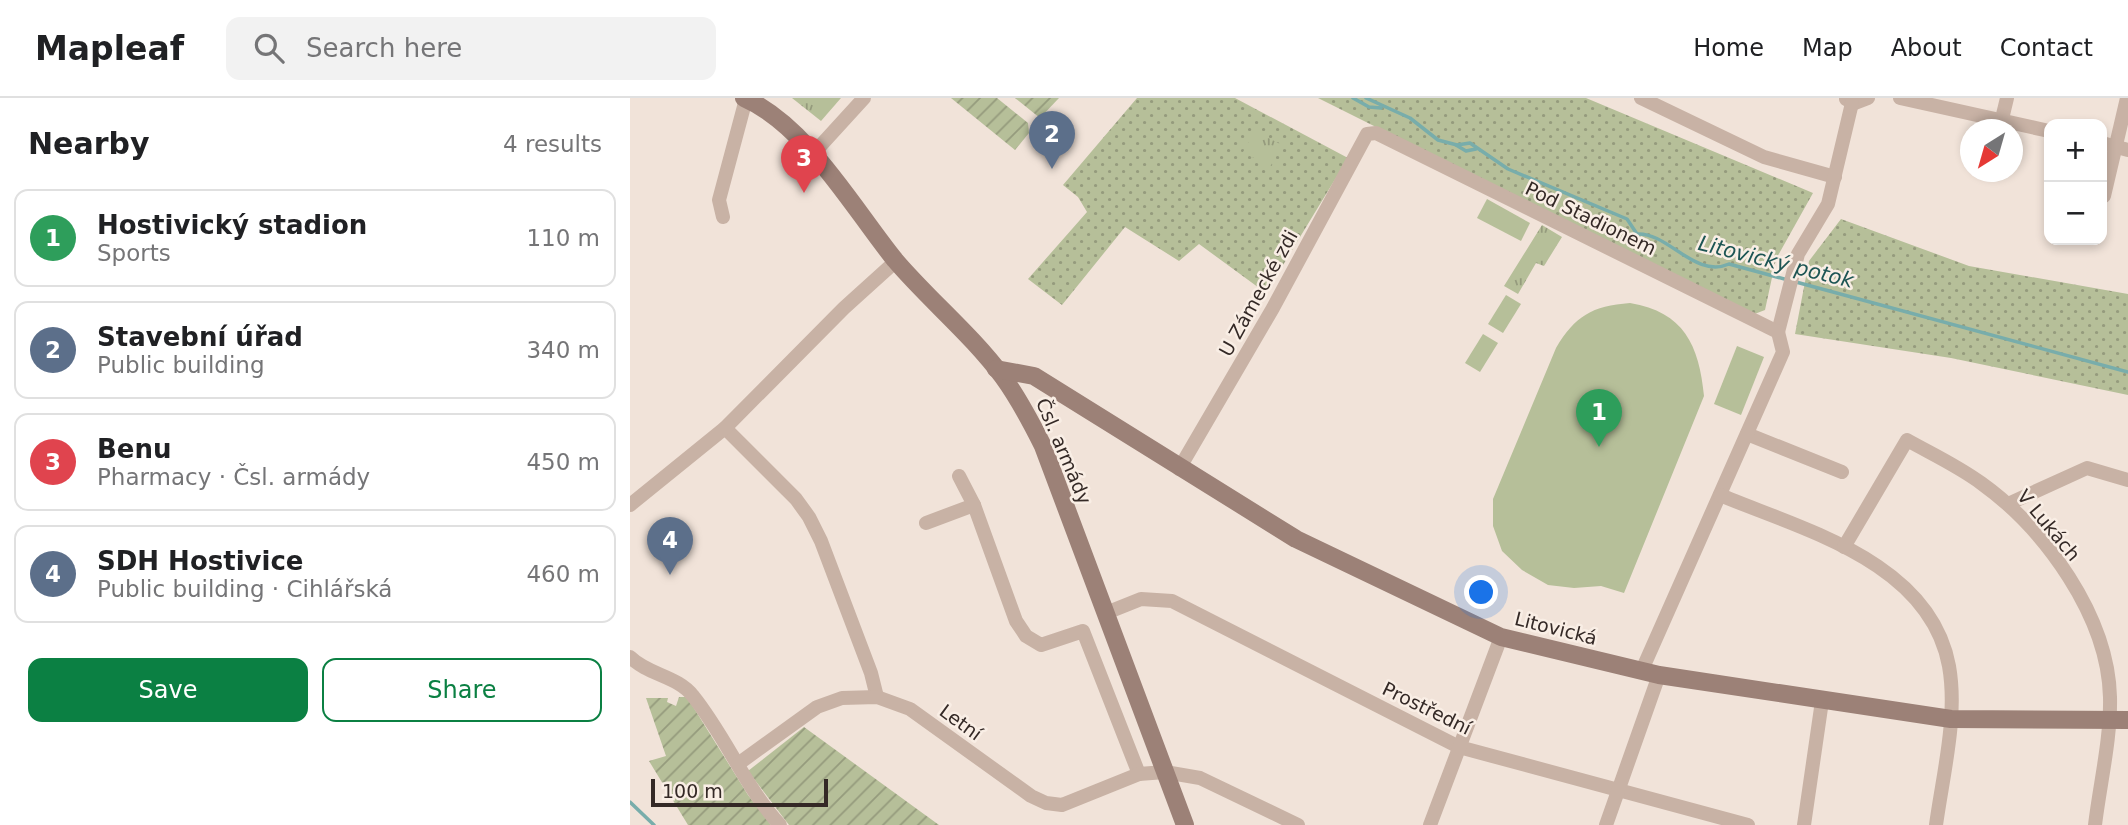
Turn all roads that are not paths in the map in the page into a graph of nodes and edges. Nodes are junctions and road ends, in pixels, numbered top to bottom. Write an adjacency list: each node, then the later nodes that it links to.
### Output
1 (745, 98): 15 (street, Čsl. armády); 18 (street)
2 (864, 98): 15 (street)
3 (1641, 98): 16 (street)
4 (1868, 98): 8 (street)
5 (1900, 98): 9 (street)
6 (2007, 98): 10 (street)
7 (2127, 98): 14 (street)
8 (1849, 100): 16 (street)
9 (1978, 119)
10 (2002, 119)
11 (2023, 128): 12 (street)
12 (2044, 130)
13 (1367, 134): 20 (street, Pod Stadionem); 26 (street, U Zámecké zdi)
14 (2115, 146): 17 (street)
15 (812, 155): 19 (street, Čsl. armády)
16 (1835, 177): 20 (street)
17 (2107, 182)
18 (723, 217)
19 (897, 261): 21 (street, Čsl. armády); 24 (street)
20 (1778, 332): 25 (street)
21 (996, 369): 22 (street, Litovická); 23 (street, Čsl. armády)
22 (1049, 384): 23 (street); 26 (street, Litovická)
23 (1026, 412): 36 (street, Čsl. armády)
24 (725, 428): 32 (street); 40 (street)
25 (1747, 434): 27 (street); 30 (street)
26 (1179, 468): 37 (street, Litovická)
27 (1842, 472)
28 (959, 476): 33 (street)
29 (2128, 480): 31 (street)
30 (1720, 495): 35 (street); 39 (street)
31 (2008, 504): 35 (street, V Lukách); 44 (street, V Lukách)
32 (630, 505)
33 (974, 505): 34 (street); 48 (street)
34 (926, 523)
35 (1844, 547): 42 (street)
36 (1106, 613): 45 (street, Prostřední); 47 (street, Čsl. armády)
37 (1501, 637): 39 (street, Litovická); 45 (street)
38 (630, 657): 46 (street)
39 (1651, 673): 41 (street, Litovická); 49 (street)
40 (877, 697): 46 (street, Letní); 48 (street, Letní)
41 (1822, 701): 42 (street, Litovická); 56 (street)
42 (1951, 719): 44 (street, Litovická); 57 (street)
43 (2128, 720): 44 (street, Litovická)
44 (2108, 722): 58 (street, V Lukách)
45 (1458, 747): 49 (street, Prostřední); 53 (street)
46 (738, 764): 50 (street)
47 (1165, 772): 48 (street, Letní); 51 (street, Čsl. armády); 52 (street, Letní)
48 (1139, 774)
49 (1619, 789): 54 (street); 55 (street, Prostřední)
50 (780, 825)
51 (1185, 825)
52 (1298, 825)
53 (1430, 825)
54 (1606, 825)
55 (1748, 825)
56 (1804, 825)
57 (1936, 825)
58 (2095, 825)

